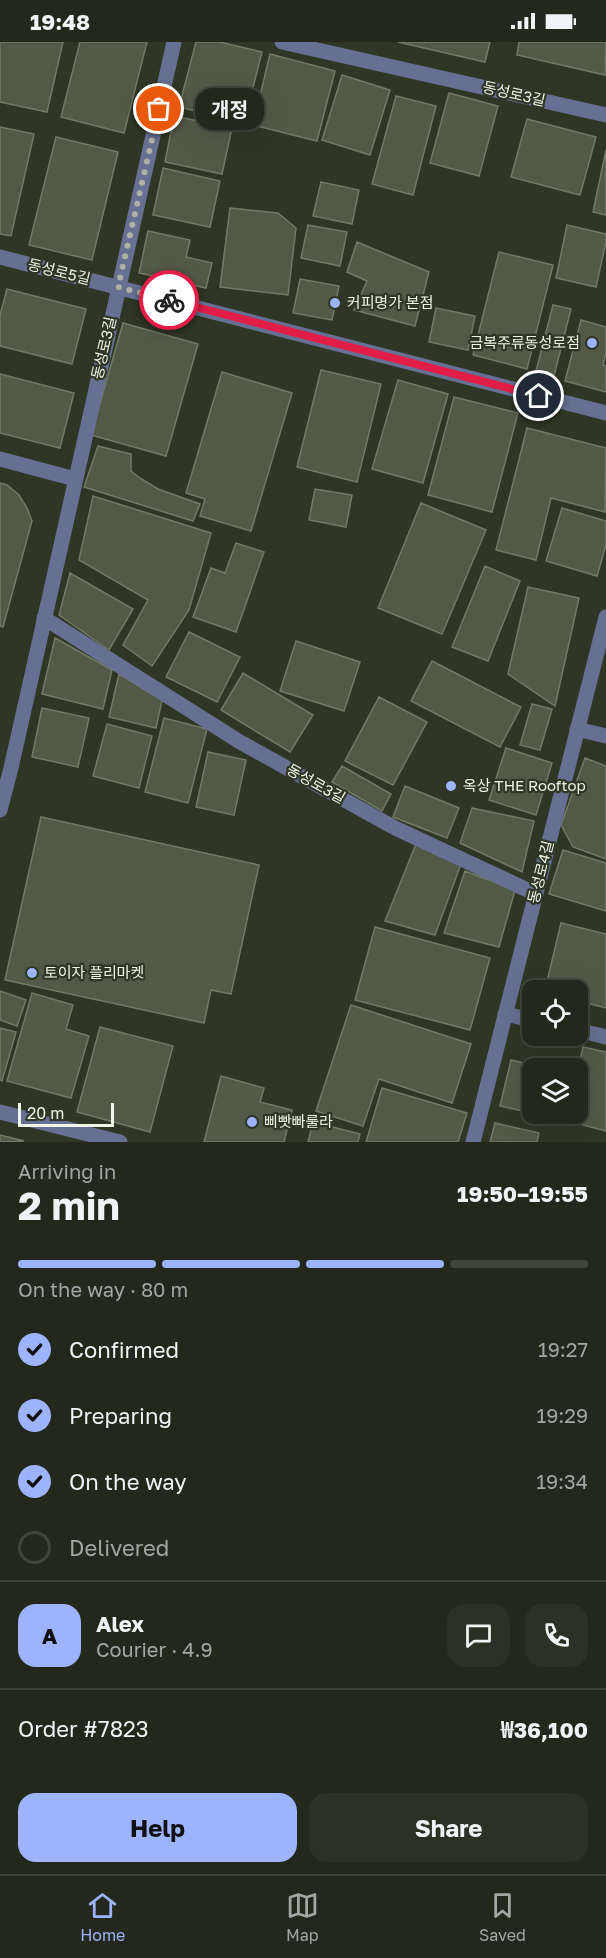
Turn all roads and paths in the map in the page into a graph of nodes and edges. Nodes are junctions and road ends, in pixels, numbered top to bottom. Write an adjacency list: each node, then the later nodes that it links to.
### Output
1 (174, 42): 5 (street, 동성로3길)
2 (282, 42): 3 (street, 동성로3길)
3 (606, 115)
4 (0, 257): 5 (street, 동성로5길)
5 (118, 287): 6 (street, 동성로5길); 8 (street, 동성로3길)
6 (606, 413)
7 (0, 459): 8 (street)
8 (75, 479): 10 (street, 동성로3길)
9 (606, 617): 11 (street, 동성로4길)
10 (44, 618): 13 (street, 동성로3길); 15 (street, 동성로3길)
11 (578, 729): 12 (street); 15 (street, 동성로4길)
12 (606, 736)
13 (5, 767): 14 (street, 동성로3길)
14 (0, 810)
15 (536, 894): 16 (street, 동성로4길)
16 (505, 1014): 17 (street); 22 (street, 동성로4길)
17 (522, 1018)
18 (588, 1032): 19 (street)
19 (606, 1037)
20 (0, 1112): 21 (street)
21 (120, 1142)
22 (473, 1142)

